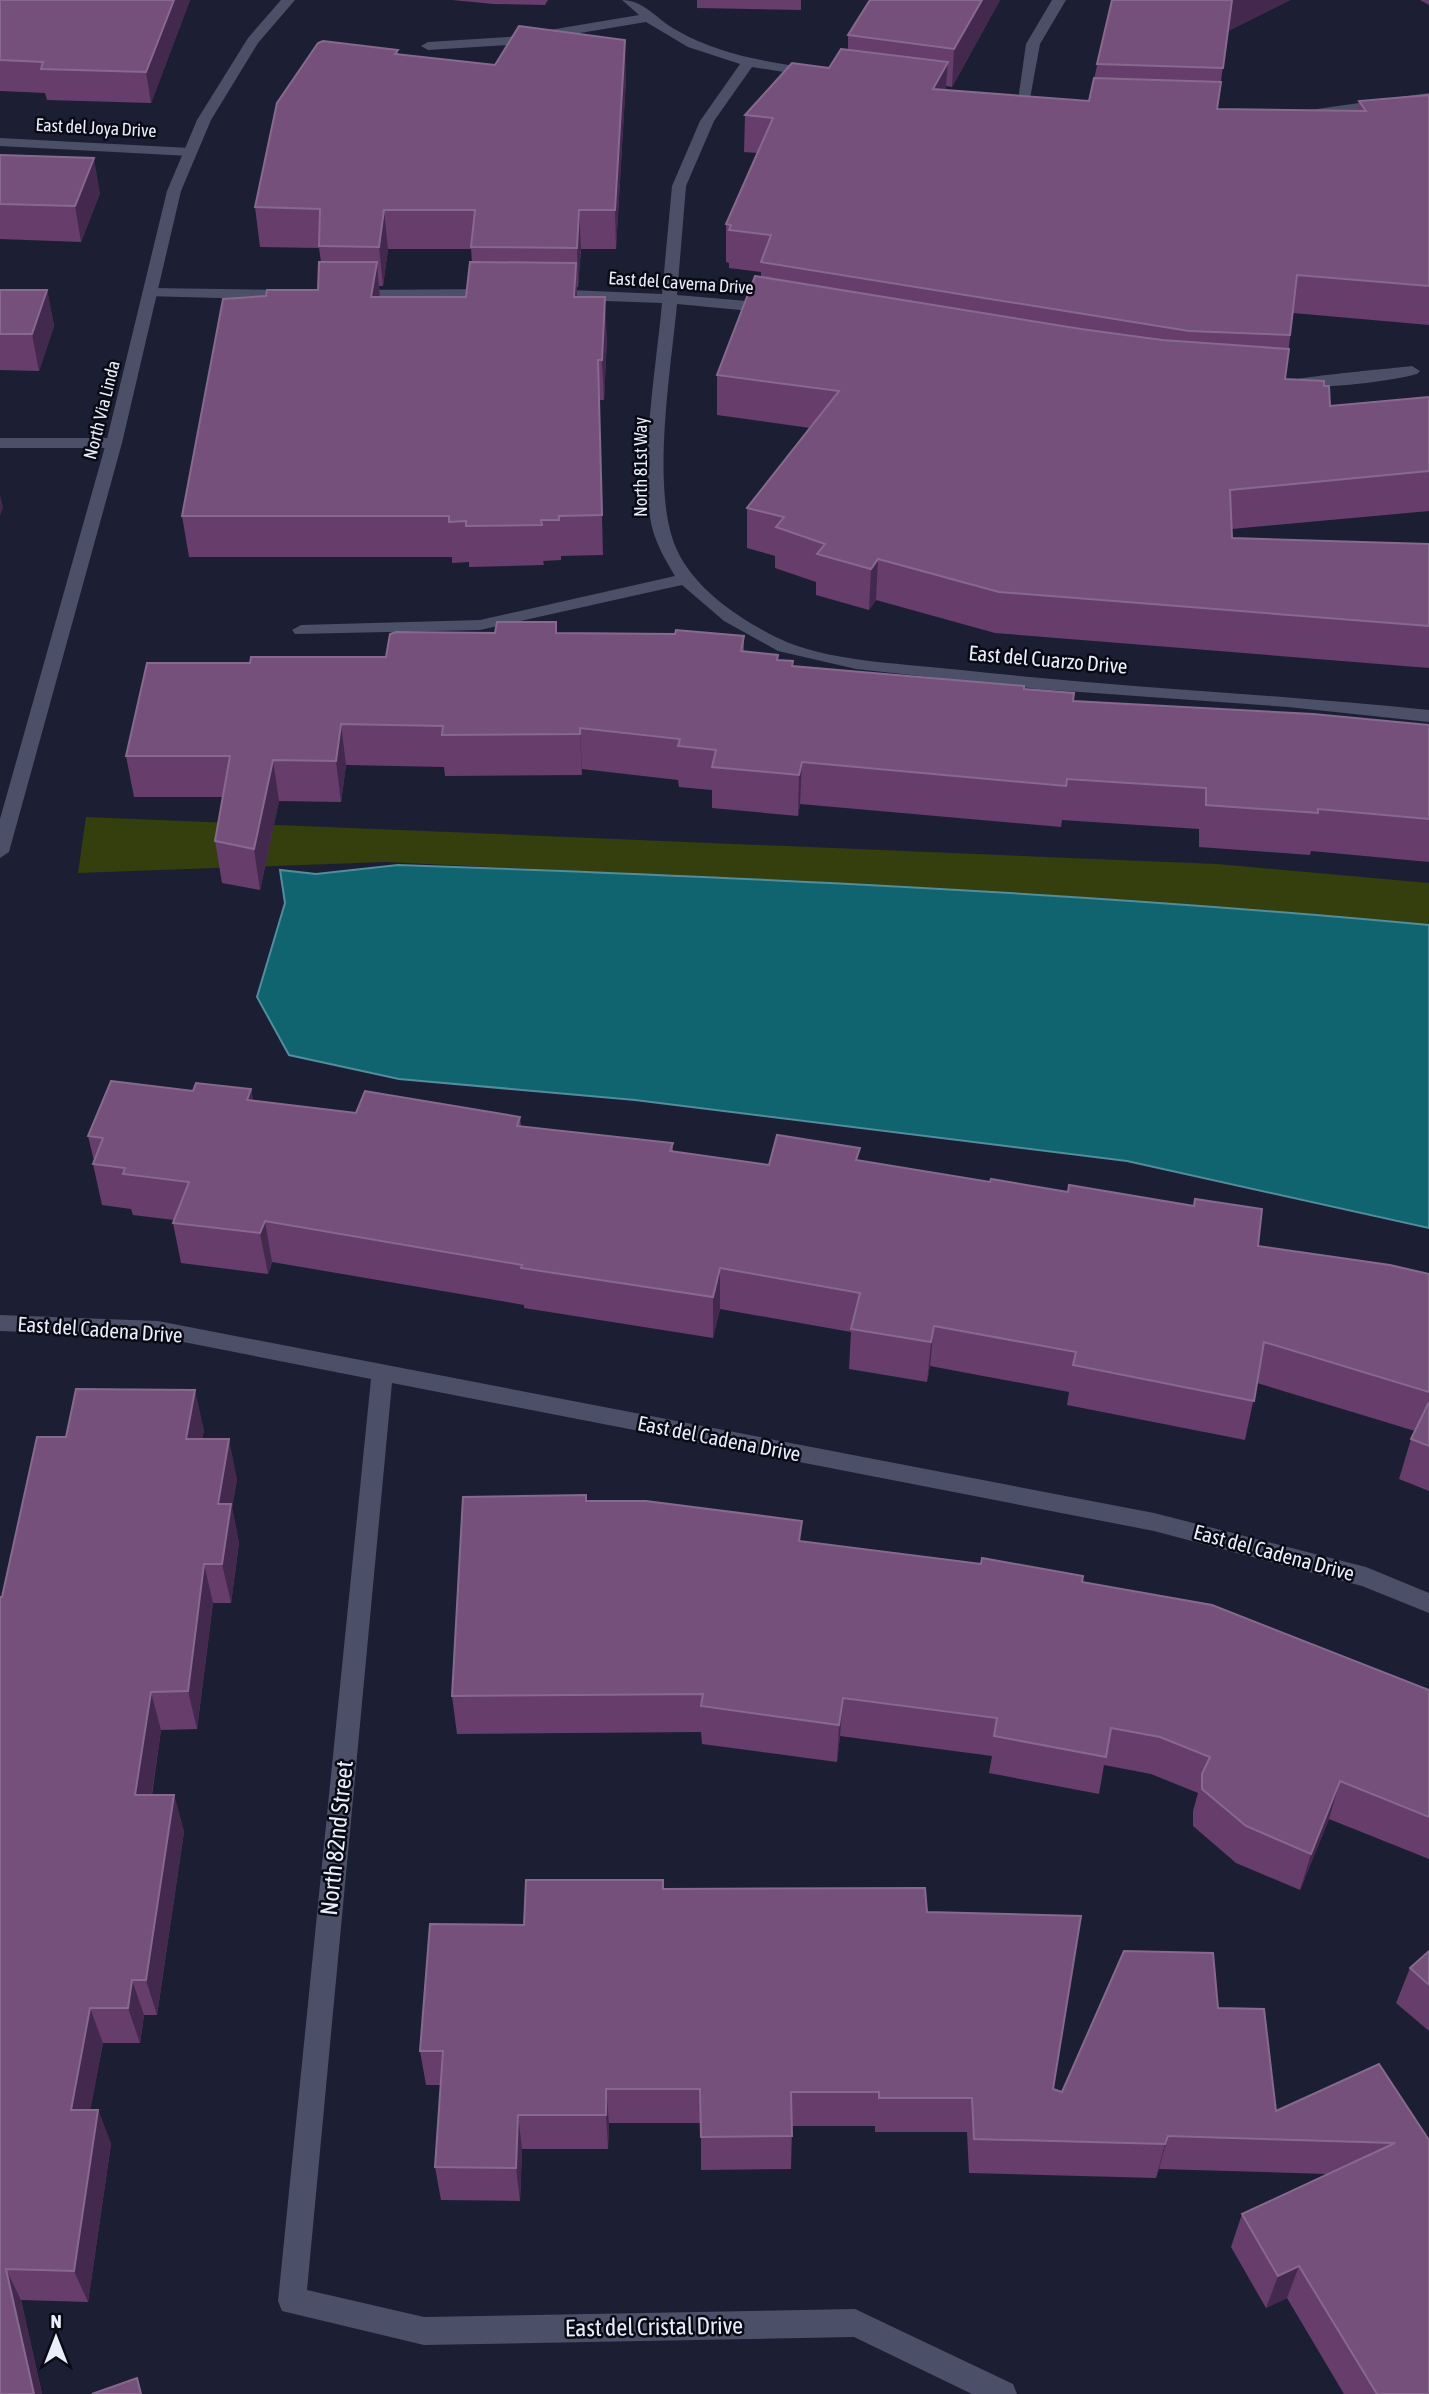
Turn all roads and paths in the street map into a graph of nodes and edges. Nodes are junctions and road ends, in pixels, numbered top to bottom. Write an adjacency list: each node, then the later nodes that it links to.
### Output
1 (288, 0): 12 (street, North Via Linda)
2 (629, 0): 4 (street)
3 (1059, 0): 9 (street)
4 (647, 18): 5 (street); 6 (street)
5 (428, 46)
6 (748, 63): 7 (street); 16 (street, North 81st Way)
7 (830, 76)
8 (1429, 97): 10 (street)
9 (1022, 104)
10 (1290, 116)
11 (0, 142): 12 (street, East del Joya Drive)
12 (190, 152): 13 (street, North Via Linda)
13 (150, 293): 14 (street); 21 (street, North Via Linda)
14 (312, 295)
15 (339, 295): 16 (street, East del Caverna Drive)
16 (668, 299): 17 (street, East del Caverna Drive); 22 (street, North 81st Way)
17 (786, 311)
18 (1412, 371): 19 (street)
19 (1279, 381)
20 (0, 443): 21 (street)
21 (114, 443): 25 (street, North Via Linda)
22 (685, 579): 23 (street); 24 (street, East del Cuarzo Drive)
23 (301, 630)
24 (1429, 716)
25 (0, 852)
26 (0, 1323): 27 (street, East del Cadena Drive)
27 (382, 1375): 28 (street, East del Cadena Drive); 29 (street, North 82nd Street)
28 (1429, 1603)
29 (292, 2301): 30 (street, East del Cristal Drive)
30 (1003, 2394)

